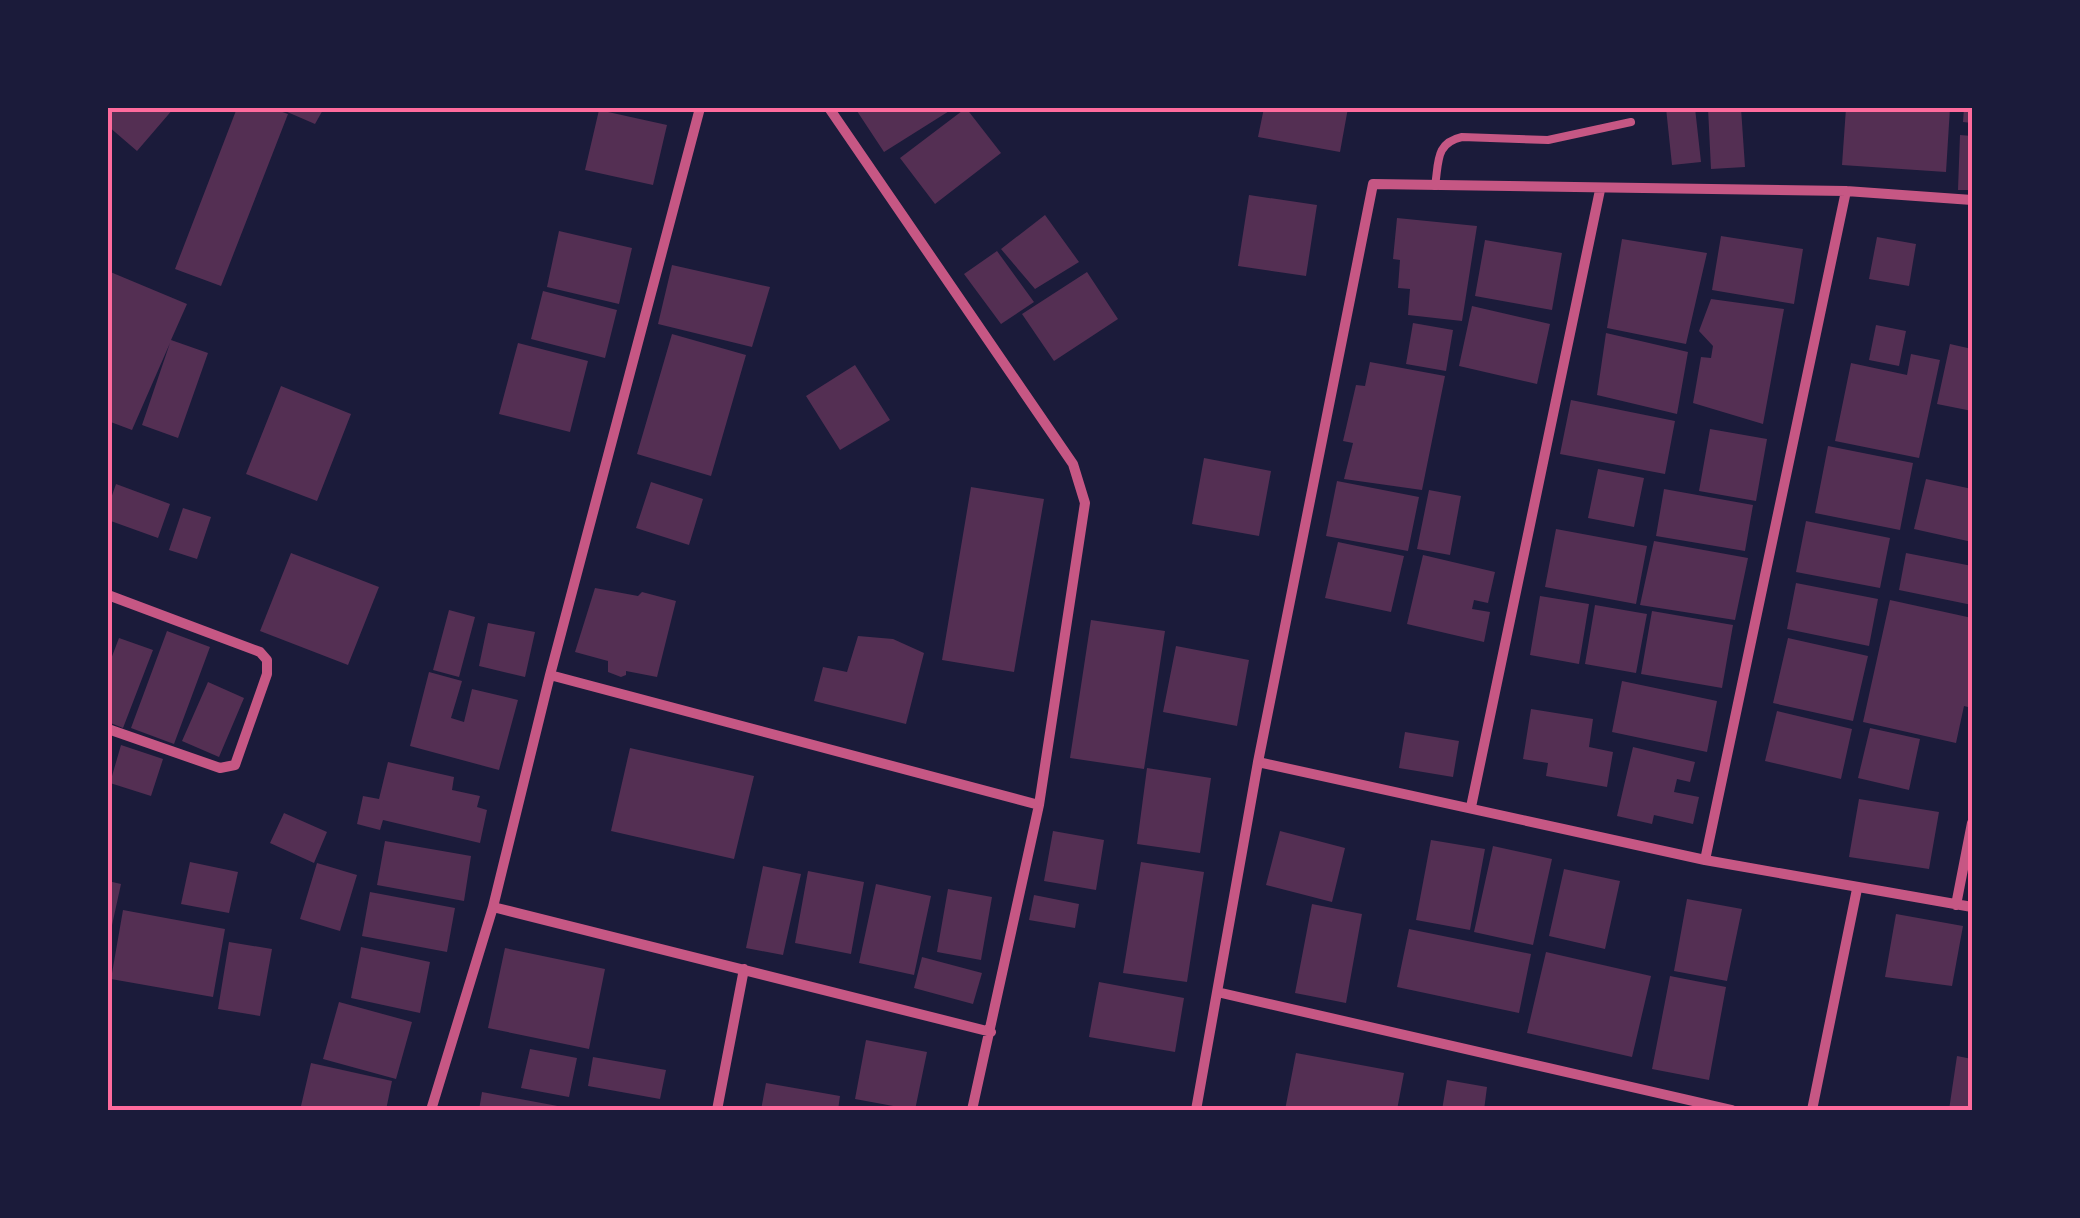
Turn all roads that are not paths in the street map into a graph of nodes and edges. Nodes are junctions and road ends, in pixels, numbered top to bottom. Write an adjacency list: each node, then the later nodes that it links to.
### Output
1 (700, 108): 9 (street)
2 (830, 108): 12 (street)
3 (1630, 122): 4 (lane)
4 (1435, 186): 5 (street); 11 (street)
5 (1600, 190): 6 (street); 13 (street)
6 (1846, 191): 7 (street); 15 (street)
7 (1972, 200)
8 (108, 594): 10 (street)
9 (550, 675): 12 (street); 18 (street)
10 (108, 730)
11 (1258, 762): 13 (street); 21 (street)
12 (1039, 805): 22 (street)
13 (1470, 807): 15 (street)
14 (1972, 823): 17 (street)
15 (1704, 860): 16 (street)
16 (1858, 889): 17 (street); 28 (street)
17 (1956, 905): 19 (street)
18 (493, 907): 20 (street); 23 (street)
19 (1972, 907)
20 (744, 969): 22 (street); 24 (street)
21 (1217, 992): 26 (street); 27 (street)
22 (992, 1032): 25 (street)
23 (431, 1110)
24 (717, 1110)
25 (972, 1110)
26 (1196, 1110)
27 (1732, 1110)
28 (1812, 1110)

